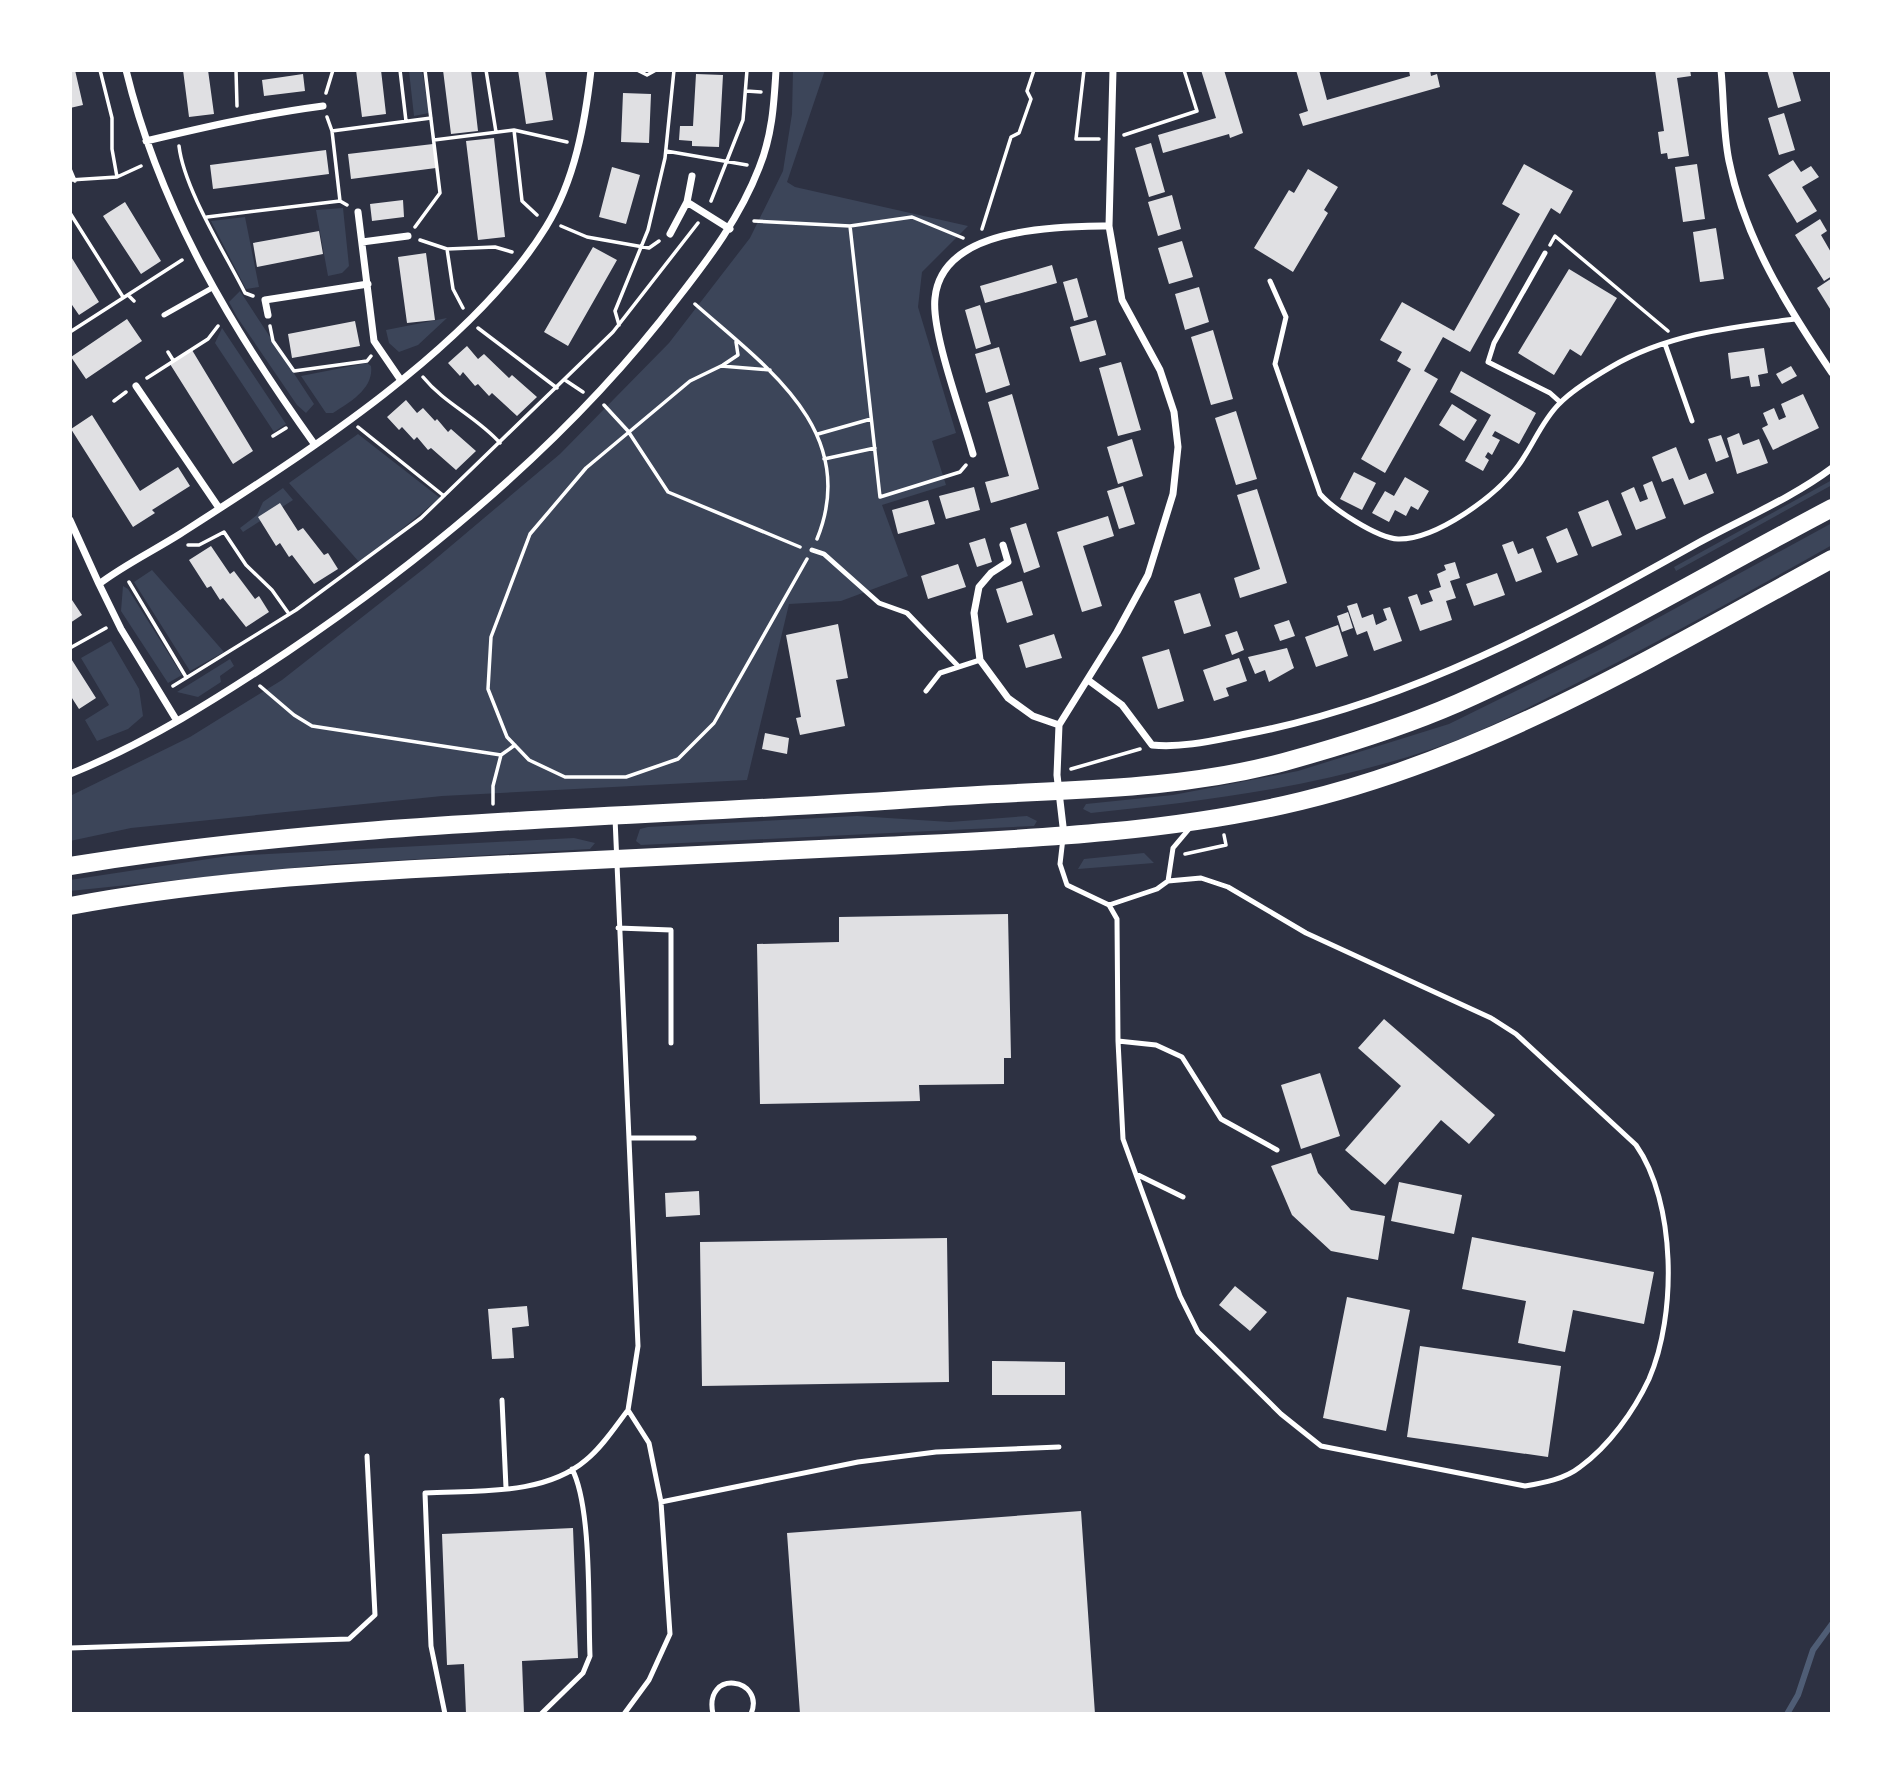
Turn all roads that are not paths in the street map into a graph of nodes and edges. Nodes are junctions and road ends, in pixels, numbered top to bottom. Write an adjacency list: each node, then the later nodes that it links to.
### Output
1 (126, 70): 7 (street)
2 (591, 70): 25 (street)
3 (776, 70): 12 (street)
4 (1113, 70): 11 (street)
5 (1721, 70): 22 (street)
6 (323, 106): 7 (street)
7 (146, 141): 19 (street)
8 (692, 176): 9 (street)
9 (687, 202): 12 (street); 13 (street)
10 (358, 212): 15 (street)
11 (1109, 226): 30 (street); 41 (street)
12 (730, 229): 43 (street)
13 (670, 234)
14 (408, 236): 15 (street)
15 (362, 242): 18 (street)
16 (1545, 253): 27 (lane)
17 (1270, 281): 27 (lane)
18 (368, 284): 20 (street); 25 (street)
19 (212, 288): 21 (lane); 29 (street)
20 (268, 314)
21 (164, 316)
22 (1795, 319): 23 (lane); 24 (street)
23 (1665, 344): 27 (lane); 28 (lane)
24 (1832, 373)
25 (400, 379): 29 (street)
26 (136, 386): 32 (street)
27 (1560, 402)
28 (1692, 421)
29 (315, 445): 32 (street)
30 (973, 454)
31 (1832, 468): 41 (street)
32 (219, 508): 38 (street)
33 (1832, 508): 46 (highway)
34 (70, 520): 38 (street)
35 (1003, 545): 39 (street)
36 (812, 550): 40 (lane)
37 (1832, 559): 48 (highway)
38 (99, 584): 43 (street)
39 (980, 660): 40 (lane); 44 (street)
40 (958, 666): 42 (lane)
41 (1087, 680): 44 (street)
42 (926, 691)
43 (177, 721): 45 (street)
44 (1059, 725): 46 (street)
45 (70, 774)
46 (1060, 793): 47 (highway); 49 (street)
47 (614, 815): 50 (lane); 51 (highway)
48 (1206, 818): 49 (highway); 52 (lane)
49 (1063, 835): 50 (highway); 53 (lane)
50 (615, 858): 54 (highway); 55 (lane)
51 (70, 866)
52 (1168, 881): 53 (lane); 61 (lane)
53 (1110, 905): 56 (lane)
54 (70, 906)
55 (618, 928): 57 (lane); 58 (lane)
56 (1118, 1041): 60 (lane); 61 (lane)
57 (671, 1043)
58 (630, 1138): 59 (lane); 64 (lane)
59 (694, 1138)
60 (1277, 1150)
61 (1136, 1174): 62 (lane)
62 (1183, 1197)
63 (502, 1400): 68 (lane)
64 (628, 1410): 67 (lane); 69 (lane)
65 (1059, 1447): 69 (lane)
66 (366, 1456): 70 (lane)
67 (572, 1469): 68 (lane); 72 (lane)
68 (506, 1488): 71 (lane)
69 (661, 1502): 73 (lane)
70 (70, 1648)
71 (445, 1714)
72 (541, 1714)
73 (624, 1714)
74 (713, 1714): 75 (lane)
75 (751, 1714)

